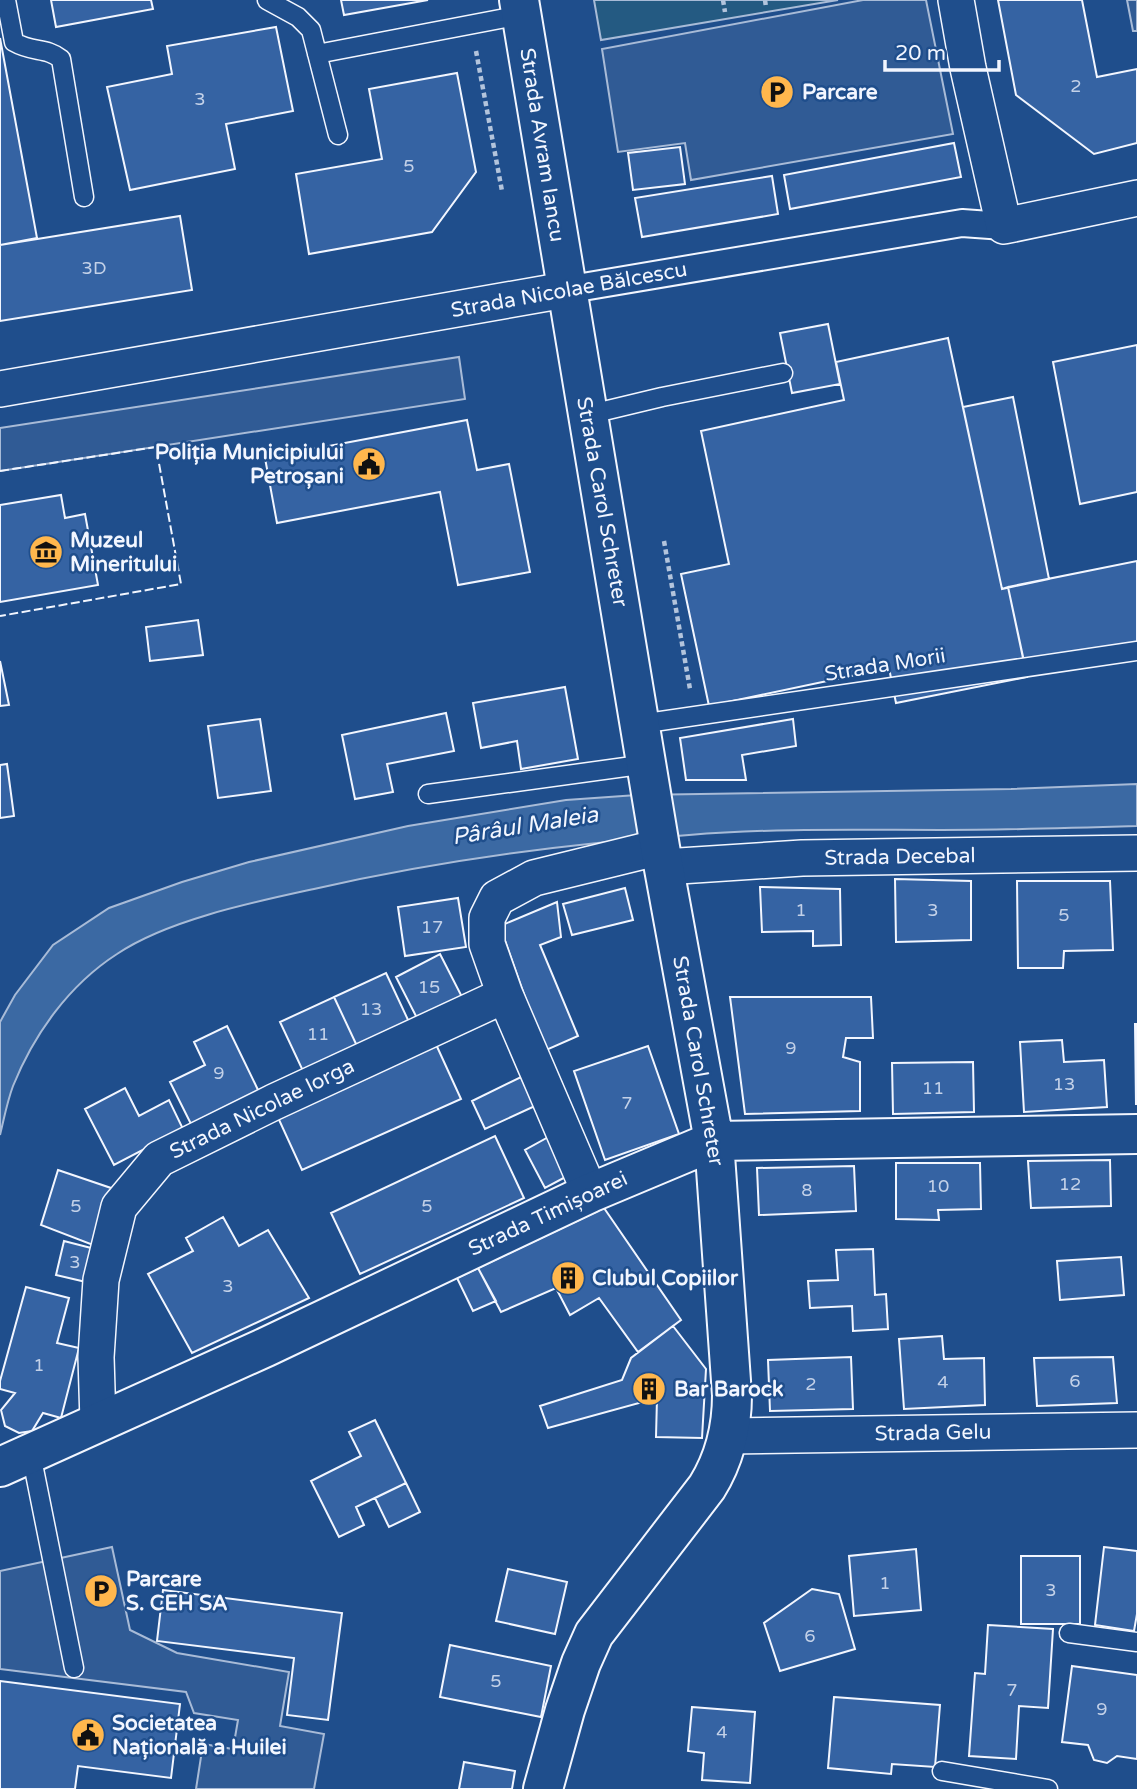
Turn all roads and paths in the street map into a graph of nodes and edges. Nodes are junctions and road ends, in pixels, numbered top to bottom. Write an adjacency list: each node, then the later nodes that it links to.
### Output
1 (6, 0): 13 (lane)
2 (267, 0): 10 (lane)
3 (723, 0): 8 (path)
4 (765, 0): 6 (path)
5 (956, 0): 15 (street)
6 (766, 7)
7 (520, 8): 9 (lane); 16 (street, Strada Avram Iancu)
8 (725, 12)
9 (471, 24): 10 (lane); 12 (path)
10 (317, 54): 11 (lane)
11 (338, 135)
12 (502, 191)
13 (84, 197)
14 (1137, 198): 15 (street, Strada Nicolae Bălcescu)
15 (1004, 226): 16 (street, Strada Nicolae Bălcescu)
16 (565, 290): 18 (street, Strada Nicolae Bălcescu); 19 (street, Strada Carol Schreter)
17 (783, 373): 19 (lane)
18 (0, 389)
19 (587, 415): 23 (street, Strada Carol Schreter)
20 (664, 541): 22 (path)
21 (1137, 651): 22 (lane, Strada Morii)
22 (695, 717): 23 (lane, Strada Morii)
23 (640, 724): 24 (street, Strada Carol Schreter)
24 (647, 764): 25 (lane); 27 (street, Strada Carol Schreter)
25 (428, 794)
26 (1137, 853): 27 (street, Strada Decebal)
27 (662, 857): 28 (street); 30 (street, Strada Carol Schreter)
28 (505, 995): 31 (street); 32 (street, Strada Nicolae Iorga)
29 (1137, 1134): 30 (street, Strada Timișoarei)
30 (714, 1141): 31 (street, Strada Timișoarei); 34 (street, Strada Carol Schreter)
31 (590, 1193): 32 (street, Strada Timișoarei)
32 (98, 1422): 35 (street, Strada Timișoarei)
33 (1137, 1430): 34 (street, Strada Gelu)
34 (729, 1436): 40 (street, Strada Carol Schreter)
35 (15, 1460): 38 (lane)
36 (1069, 1633): 37 (lane)
37 (1137, 1642)
38 (74, 1668)
39 (942, 1771): 41 (lane)
40 (543, 1789)
41 (1048, 1789)

